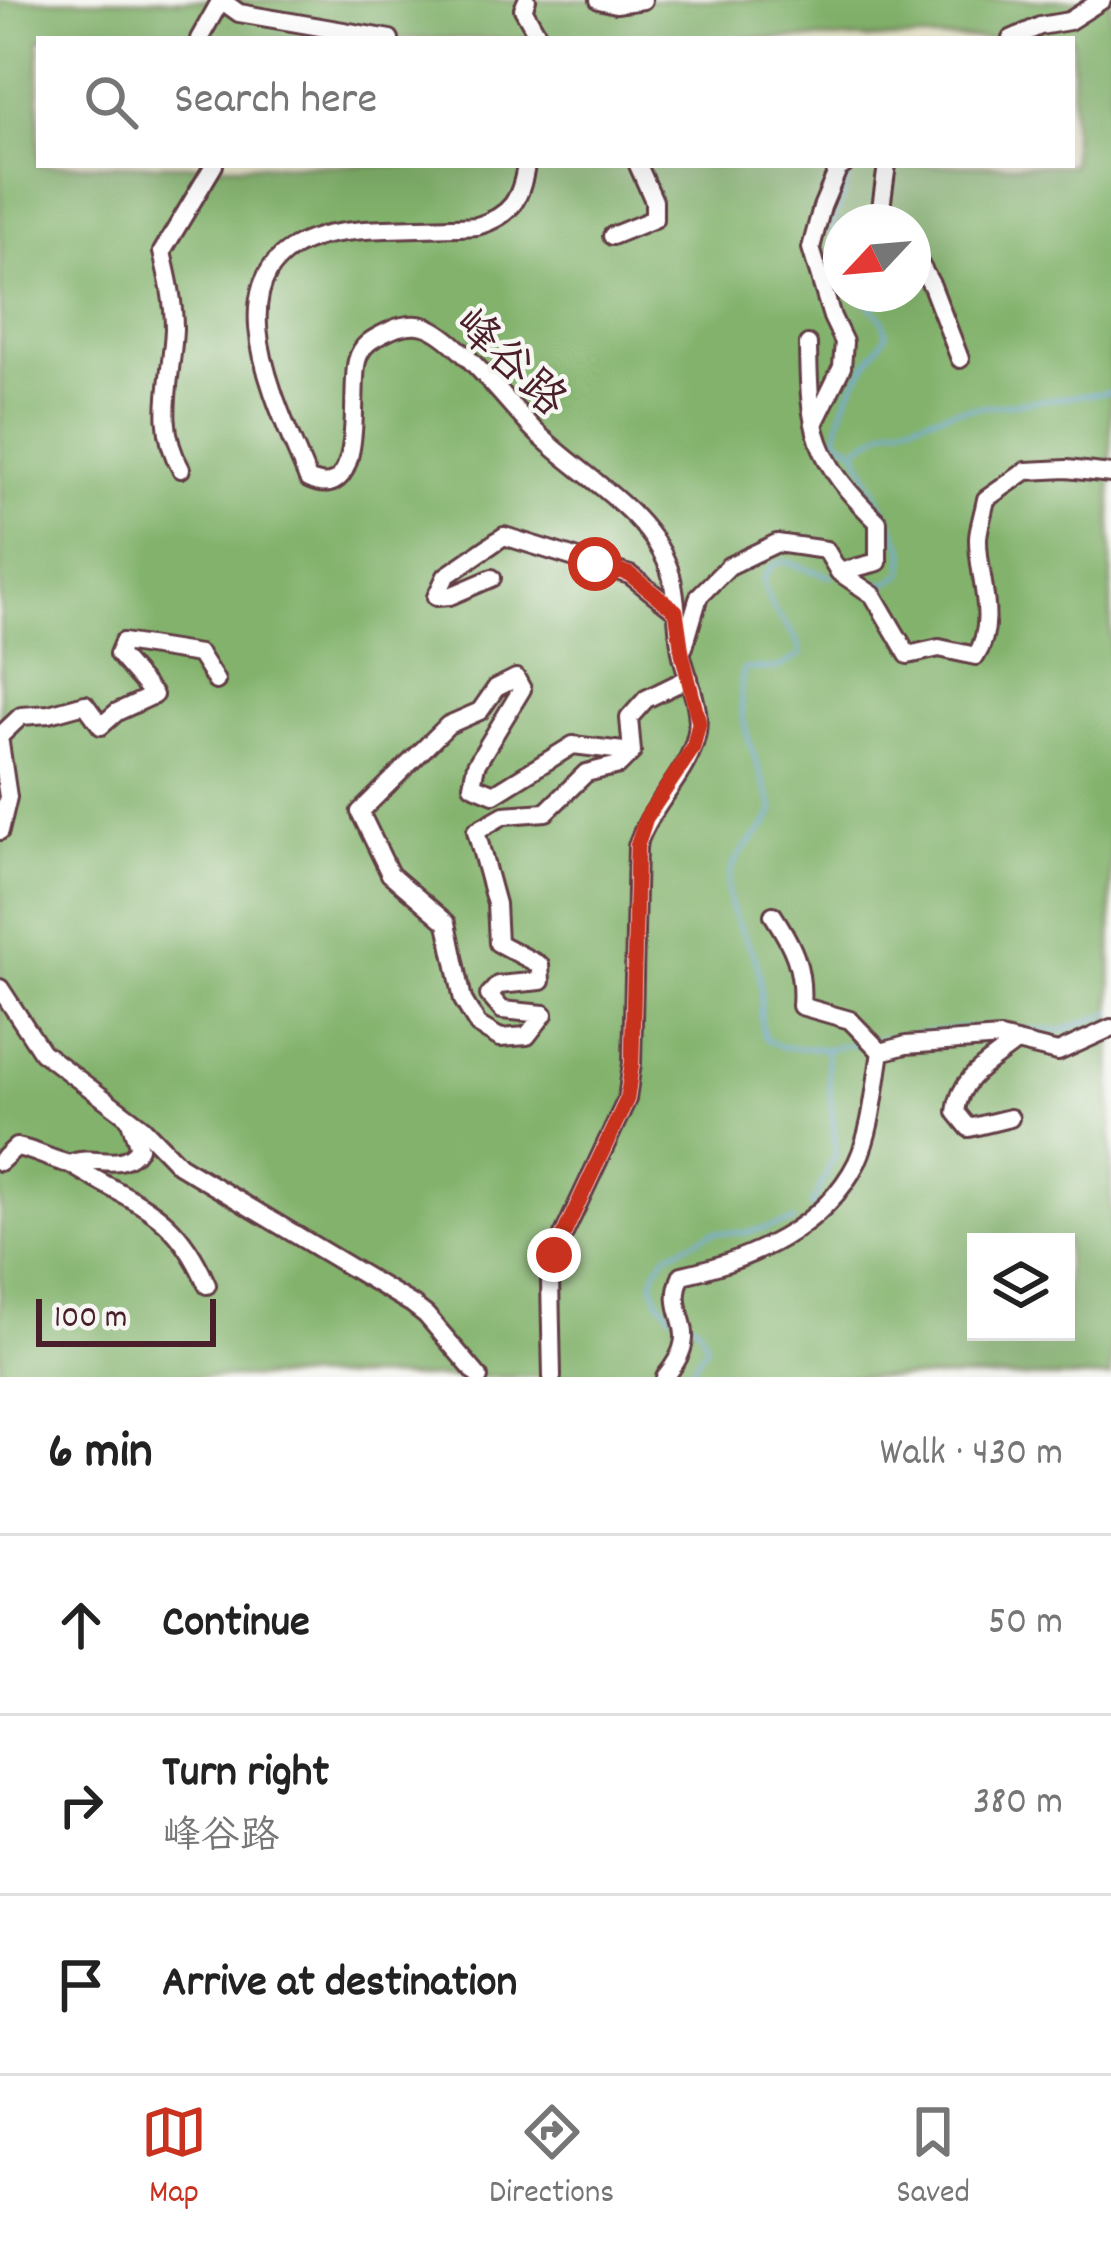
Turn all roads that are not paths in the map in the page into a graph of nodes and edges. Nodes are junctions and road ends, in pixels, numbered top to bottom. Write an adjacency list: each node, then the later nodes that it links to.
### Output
1 (526, 0): 7 (street)
2 (599, 0): 3 (street)
3 (644, 0)
4 (1102, 0): 8 (street)
5 (201, 36): 6 (street)
6 (373, 36)
7 (538, 36)
8 (1018, 36)
9 (212, 168): 20 (street)
10 (526, 168): 24 (street, 峰谷路)
11 (639, 168): 15 (street)
12 (842, 168): 19 (street)
13 (887, 168): 14 (street)
14 (882, 204)
15 (612, 236)
16 (931, 284): 18 (street)
17 (808, 344): 19 (street)
18 (960, 359)
19 (814, 423): 22 (street)
20 (181, 469)
21 (1111, 474): 22 (street)
22 (840, 573): 25 (street)
23 (492, 578): 24 (street)
24 (676, 611): 25 (street, 峰谷路)
25 (682, 653): 26 (street, 峰谷路)
26 (689, 678): 29 (street); 42 (street, 峰谷路)
27 (216, 681): 28 (street)
28 (0, 740): 30 (street)
29 (632, 752): 29 (street)
30 (0, 831)
31 (773, 915): 35 (street)
32 (0, 988): 36 (street)
33 (1111, 1028): 34 (street)
34 (1016, 1042): 35 (street); 37 (street)
35 (873, 1044): 43 (street)
36 (128, 1118): 39 (street); 41 (street)
37 (1010, 1118)
38 (0, 1162): 39 (street)
39 (70, 1165): 40 (street)
40 (207, 1285)
41 (479, 1377)
42 (552, 1377)
43 (665, 1377)

